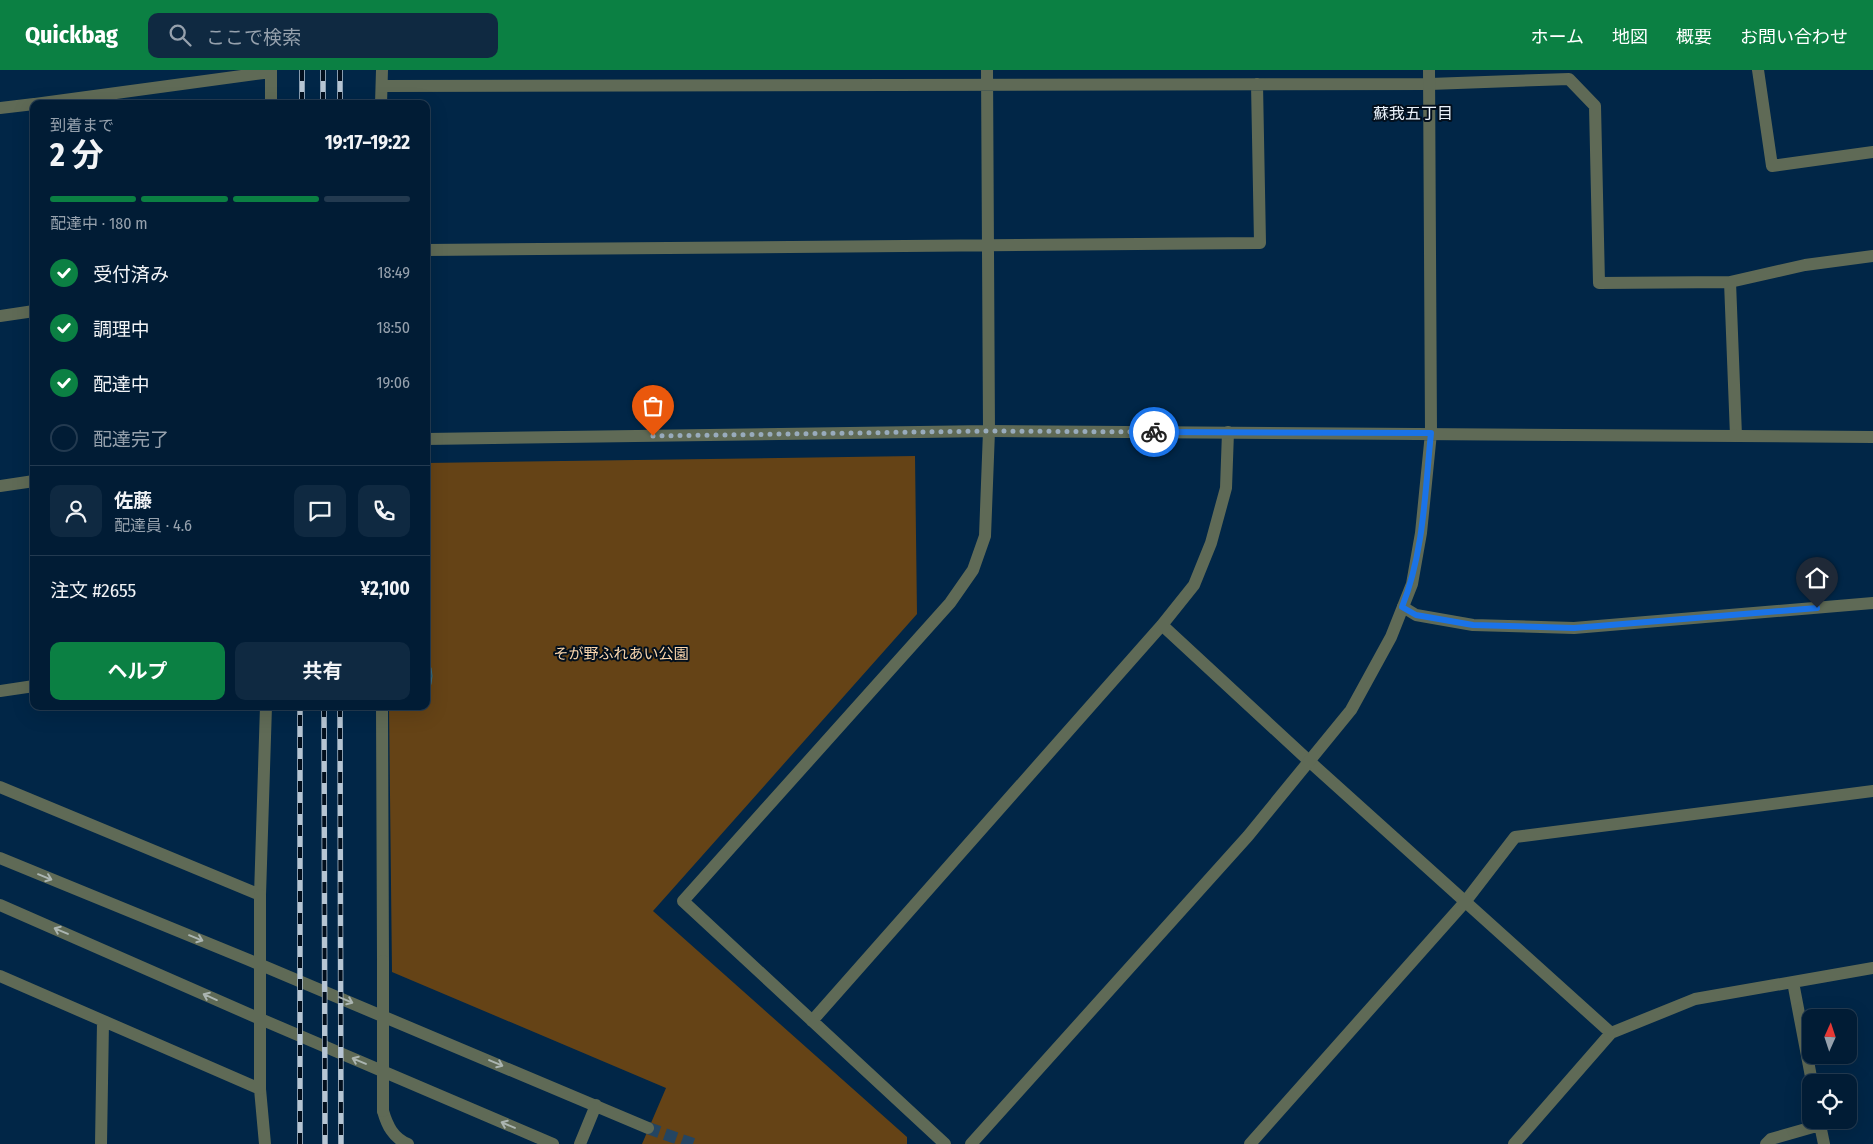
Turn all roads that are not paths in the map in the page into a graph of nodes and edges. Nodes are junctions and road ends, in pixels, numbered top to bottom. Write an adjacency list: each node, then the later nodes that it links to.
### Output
1 (382, 70): 9 (street)
2 (987, 70): 6 (street)
3 (1429, 70): 8 (street)
4 (1758, 70): 15 (street)
5 (271, 71): 10 (street); 11 (street)
6 (987, 84): 7 (street); 9 (street); 16 (street)
7 (1257, 84): 8 (street); 16 (street)
8 (1430, 84): 19 (street); 24 (street)
9 (382, 86): 12 (street)
10 (63, 100)
11 (271, 100)
12 (382, 100)
13 (30, 104): 14 (street)
14 (0, 108)
15 (1873, 152)
16 (988, 245): 17 (street); 22 (street)
17 (430, 250)
18 (1873, 256): 19 (street)
19 (1730, 282): 25 (street)
20 (30, 312): 21 (street)
21 (0, 316)
22 (988, 431): 23 (street); 27 (street); 47 (street)
23 (1228, 432): 24 (street); 32 (street)
24 (1431, 433): 25 (street); 31 (street)
25 (1736, 436): 26 (street)
26 (1873, 437)
27 (430, 439)
28 (30, 482): 29 (street)
29 (0, 486)
30 (1873, 603): 31 (street)
31 (1402, 607): 37 (street)
32 (1162, 625): 37 (street); 47 (street)
33 (30, 687): 34 (street)
34 (0, 691)
35 (266, 710): 41 (street)
36 (382, 710): 58 (street, bridge)
37 (1309, 761): 42 (street); 62 (street)
38 (0, 787): 41 (street)
39 (1873, 790): 42 (street)
40 (0, 858): 52 (street, one-way to 52)
41 (260, 896): 51 (street, bridge)
42 (1465, 902): 49 (street); 63 (street)
43 (0, 905): 59 (street, one-way to 43)
44 (1873, 968): 46 (street)
45 (0, 976): 48 (street)
46 (1793, 982): 49 (street); 50 (street)
47 (812, 1021): 61 (street)
48 (103, 1022): 51 (street); 56 (street)
49 (1611, 1034): 64 (street)
50 (1810, 1074)
51 (260, 1089): 57 (street)
52 (596, 1105): 53 (street); 60 (street)
53 (648, 1128)
54 (1802, 1128): 65 (street)
55 (1821, 1129): 66 (street)
56 (101, 1144)
57 (265, 1144)
58 (408, 1144)
59 (553, 1144)
60 (580, 1144)
61 (945, 1144)
62 (970, 1144)
63 (1250, 1144)
64 (1514, 1144)
65 (1766, 1144)
66 (1824, 1144)

